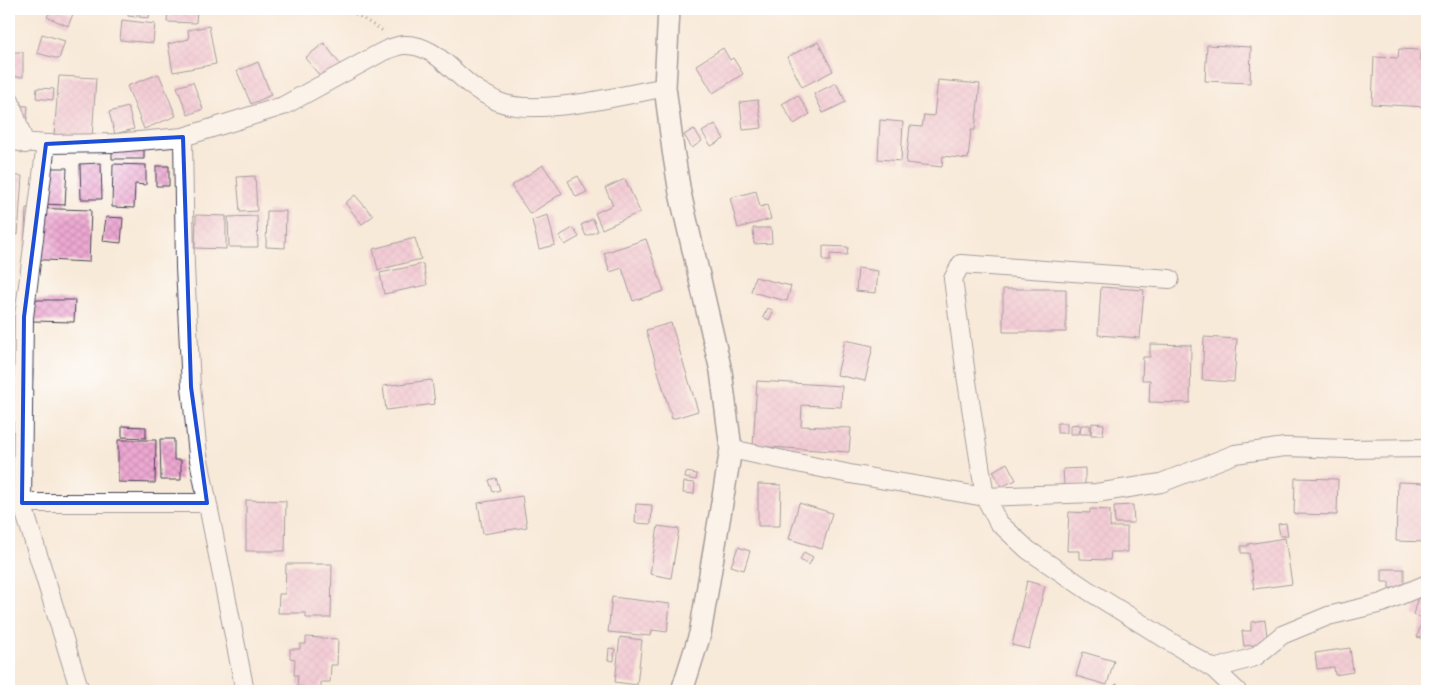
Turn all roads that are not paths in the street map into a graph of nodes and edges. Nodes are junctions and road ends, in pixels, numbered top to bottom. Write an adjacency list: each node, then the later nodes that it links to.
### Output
1 (669, 9): 2 (street)
2 (664, 87): 4 (street); 9 (street)
3 (9, 98): 5 (street)
4 (183, 137): 6 (street); 12 (street)
5 (17, 142): 6 (street)
6 (46, 144): 11 (street)
7 (1170, 279): 10 (street)
8 (1427, 448): 10 (street)
9 (731, 450): 10 (street); 17 (street)
10 (985, 497): 14 (street)
11 (15, 502): 12 (street); 15 (street)
12 (207, 503): 16 (street)
13 (1427, 584): 14 (street)
14 (1214, 670): 18 (street)
15 (80, 691)
16 (245, 691)
17 (682, 691)
18 (1237, 691)

